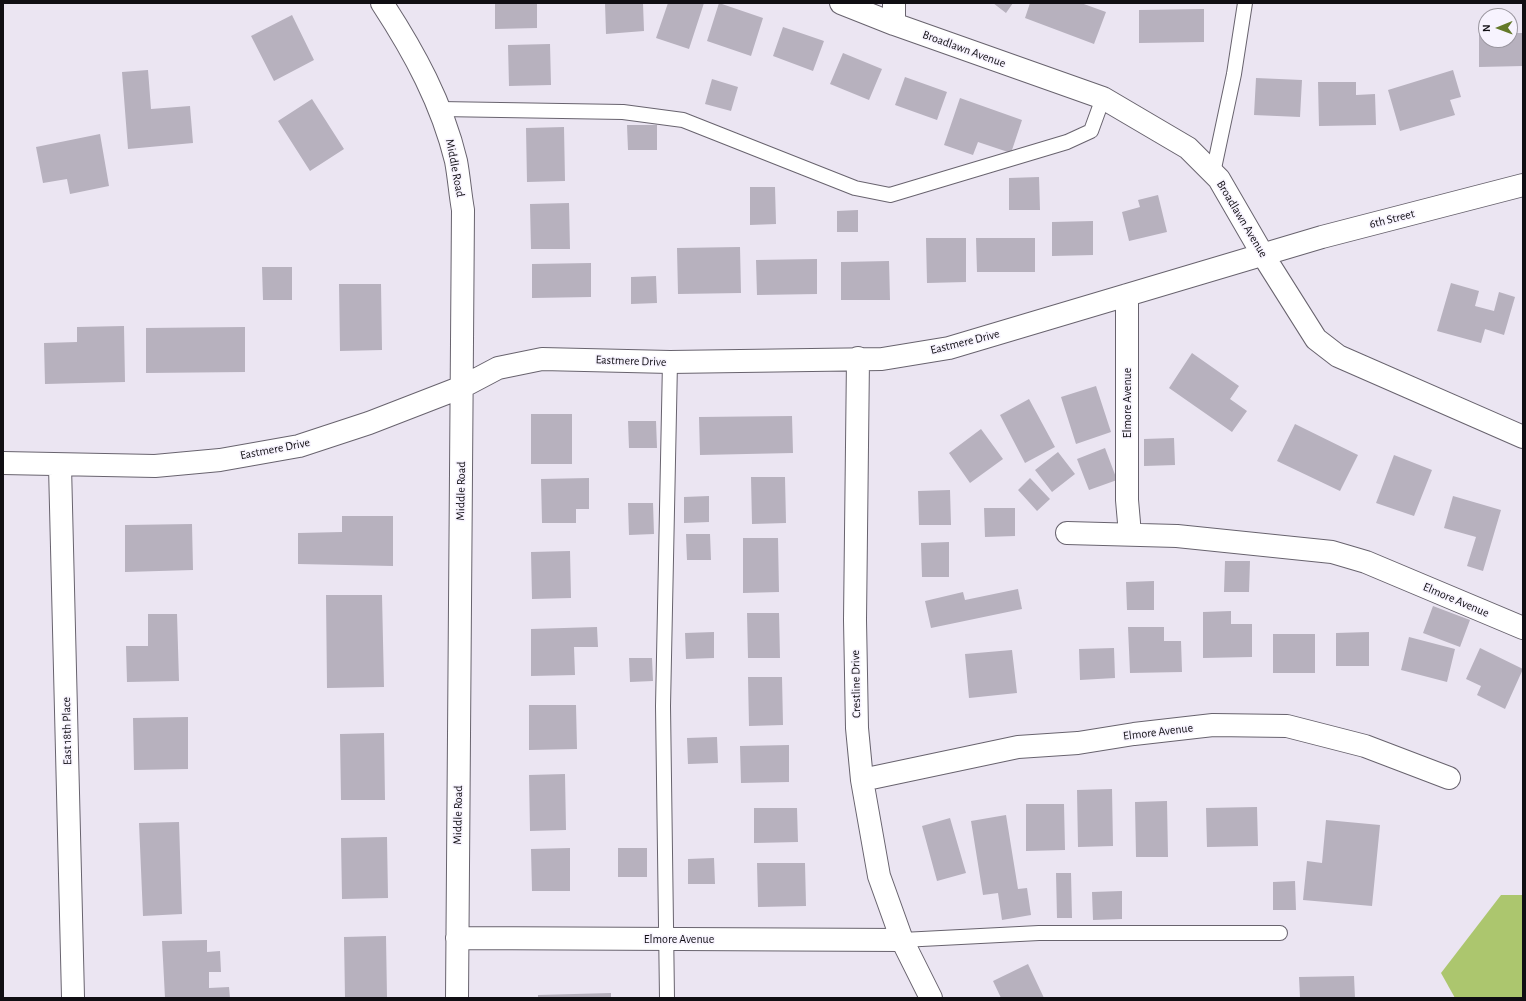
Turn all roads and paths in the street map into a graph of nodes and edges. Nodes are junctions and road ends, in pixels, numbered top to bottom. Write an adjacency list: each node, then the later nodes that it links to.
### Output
1 (382, 3): 6 (street, Middle Road)
2 (841, 3): 4 (street, Broadlawn Avenue)
3 (1245, 3): 7 (lane)
4 (894, 13): 5 (street, Broadlawn Avenue)
5 (1103, 98): 6 (lane); 7 (street, Broadlawn Avenue)
6 (440, 109): 13 (street, Middle Road)
7 (1213, 173): 9 (street, Broadlawn Avenue)
8 (1523, 185): 9 (street, 6th Street)
9 (1263, 255): 10 (street, Eastmere Drive); 14 (street, Broadlawn Avenue)
10 (1127, 295): 11 (street, Eastmere Drive); 18 (street, Elmore Avenue)
11 (858, 358): 12 (street, Eastmere Drive); 21 (street, Crestline Drive)
12 (670, 362): 13 (street, Eastmere Drive); 24 (lane)
13 (462, 387): 16 (street, Eastmere Drive); 23 (street, Middle Road)
14 (1523, 437)
15 (3, 463): 16 (street, Eastmere Drive)
16 (60, 466): 26 (street, East 18th Place)
17 (1067, 533): 18 (street, Elmore Avenue)
18 (1130, 534): 19 (street, Elmore Avenue)
19 (1523, 628)
20 (1449, 778): 21 (street, Elmore Avenue)
21 (862, 780): 25 (street, Crestline Drive)
22 (1280, 933): 25 (lane)
23 (457, 938): 24 (street, Elmore Avenue); 27 (street, Middle Road)
24 (666, 939): 25 (street, Elmore Avenue); 28 (lane)
25 (902, 940): 29 (street, Crestline Drive)
26 (73, 997)
27 (457, 998)
28 (667, 998)
29 (931, 998)

